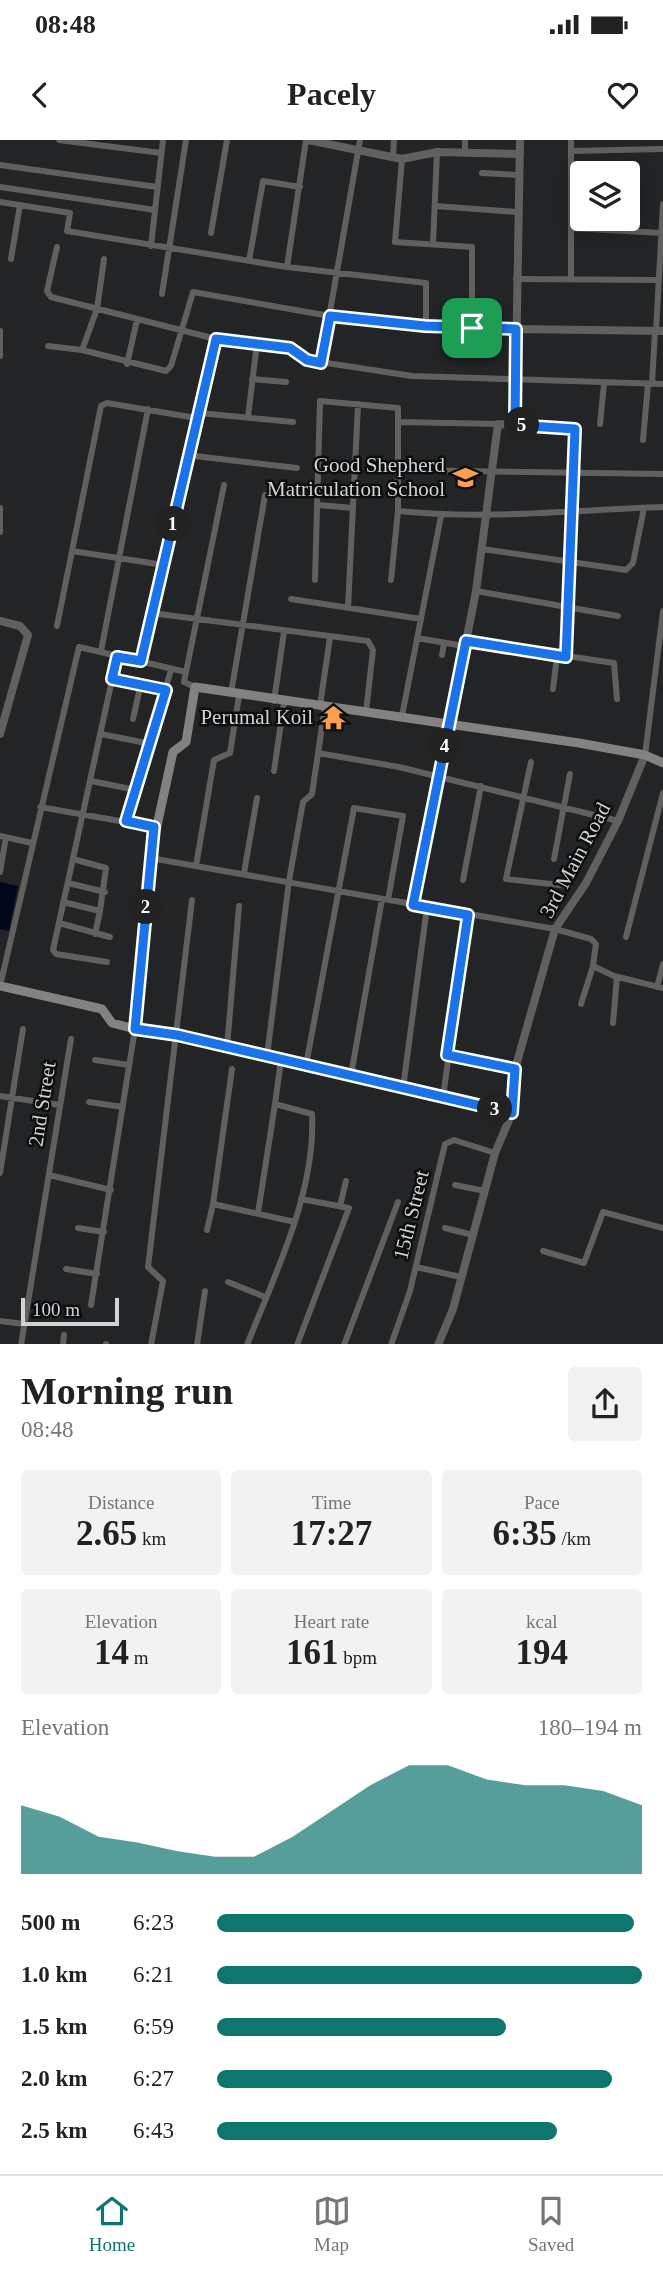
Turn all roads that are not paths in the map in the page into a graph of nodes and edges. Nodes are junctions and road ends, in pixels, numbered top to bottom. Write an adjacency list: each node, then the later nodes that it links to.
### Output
1 (58, 140): 15 (street)
2 (163, 140): 15 (street)
3 (186, 140): 39 (street)
4 (227, 140): 34 (street)
5 (307, 140): 12 (street); 25 (street)
6 (360, 140): 12 (street)
7 (394, 140): 18 (street)
8 (465, 140): 16 (street)
9 (520, 140): 17 (street)
10 (571, 140): 13 (street)
11 (663, 149): 13 (street)
12 (358, 151): 18 (street); 44 (street)
13 (571, 151): 19 (street)
14 (437, 152): 16 (street); 18 (street); 29 (street)
15 (161, 153): 24 (street)
16 (464, 153): 17 (street)
17 (520, 154): 22 (street)
18 (397, 158): 36 (street)
19 (571, 161)
20 (0, 165): 24 (street)
21 (482, 173): 22 (street)
22 (519, 175): 31 (street)
23 (0, 187): 30 (street)
24 (156, 187): 30 (street)
25 (300, 187): 42 (street); 43 (street)
26 (0, 202): 28 (street)
27 (663, 204): 35 (street)
28 (20, 205): 37 (street); 40 (street)
29 (435, 206): 31 (street); 36 (street)
30 (155, 210): 37 (street)
31 (517, 212): 46 (street)
32 (571, 231): 45 (street)
33 (626, 231): 35 (street)
34 (211, 233)
35 (662, 233): 47 (street)
36 (433, 244): 53 (street)
37 (151, 246): 39 (street)
38 (57, 247): 49 (street)
39 (171, 247): 42 (street); 48 (street)
40 (11, 259)
41 (104, 259): 49 (street)
42 (250, 261): 43 (street)
43 (287, 267): 44 (street)
44 (336, 274): 50 (street); 52 (street)
45 (570, 278): 46 (street); 47 (street)
46 (516, 279): 54 (street)
47 (657, 280): 57 (street)
48 (162, 295)
49 (97, 309): 51 (street); 61 (street)
50 (330, 316): 52 (street); 55 (street); 63 (street)
51 (137, 320): 55 (street); 64 (street)
52 (425, 326): 53 (street)
53 (472, 328): 54 (street)
54 (516, 329): 57 (street); 66 (street)
55 (181, 330): 58 (street); 64 (street)
56 (0, 331): 62 (street)
57 (658, 331): 69 (street)
58 (216, 339): 59 (street); 73 (street)
59 (257, 344): 63 (street); 65 (street)
60 (48, 345): 61 (street)
61 (82, 351): 64 (street)
62 (0, 356)
63 (321, 363): 66 (street)
64 (127, 364)
65 (252, 379): 67 (street); 74 (street)
66 (515, 380): 68 (street); 79 (street)
67 (286, 382)
68 (604, 384): 69 (street); 78 (street)
69 (650, 384): 70 (street); 80 (street)
70 (663, 384)
71 (358, 404): 76 (street); 89 (street); 92 (street)
72 (148, 410): 73 (street); 100 (street); 101 (street)
73 (197, 416): 74 (street); 81 (street)
74 (248, 417): 75 (street)
75 (293, 422)
76 (399, 422): 77 (street); 83 (street)
77 (498, 424): 79 (street); 84 (street)
78 (600, 424)
79 (515, 425): 85 (street)
80 (643, 440)
81 (187, 455): 82 (street); 103 (street)
82 (297, 468)
83 (399, 470): 84 (street); 94 (street)
84 (494, 471): 85 (street); 96 (street)
85 (575, 472): 86 (street); 95 (street)
86 (663, 474)
87 (224, 485): 114 (street)
88 (265, 495): 117 (street)
89 (319, 505): 92 (street); 104 (street)
90 (663, 507): 93 (street)
91 (0, 508): 98 (street)
92 (354, 508): 108 (street)
93 (644, 508): 95 (street); 102 (street)
94 (398, 511): 97 (street); 105 (street)
95 (574, 512): 96 (street); 102 (street)
96 (488, 515): 97 (street); 99 (street)
97 (441, 516): 113 (street)
98 (0, 532)
99 (482, 549): 102 (street); 106 (street)
100 (72, 551): 101 (street); 116 (street)
101 (118, 558): 103 (street); 123 (street)
102 (570, 563): 109 (street)
103 (164, 565): 111 (street)
104 (315, 580)
105 (391, 580)
106 (476, 591): 109 (street); 122 (street)
107 (291, 599): 108 (street)
108 (348, 608): 113 (street)
109 (570, 608): 112 (street); 127 (street)
110 (663, 611): 148 (street)
111 (151, 614): 114 (street); 128 (street)
112 (618, 616)
113 (421, 619): 120 (street)
114 (195, 620): 117 (street); 130 (street)
115 (0, 621): 144 (street)
116 (57, 626)
117 (243, 627): 118 (street); 136 (street)
118 (284, 632): 119 (street); 138 (street)
119 (330, 637): 139 (street); 140 (street)
120 (417, 638): 121 (street); 141 (street)
121 (444, 643): 122 (street); 124 (street)
122 (465, 643): 125 (street); 143 (street)
123 (101, 651): 126 (street); 161 (street)
124 (442, 655)
125 (557, 656): 127 (street); 134 (street)
126 (117, 657): 128 (street); 131 (street)
127 (566, 657): 137 (street)
128 (141, 661): 129 (street)
129 (171, 670): 130 (street); 135 (street)
130 (186, 673): 133 (street)
131 (112, 679): 132 (street); 145 (street)
132 (141, 683): 135 (street); 142 (street)
133 (195, 687): 136 (main road); 165 (main road)
134 (553, 689)
135 (166, 690): 146 (street)
136 (235, 695): 138 (main road); 171 (street)
137 (617, 699)
138 (279, 701): 139 (main road); 151 (street)
139 (322, 706): 140 (main road); 147 (street)
140 (366, 712): 141 (main road)
141 (402, 716): 143 (main road)
142 (133, 719)
143 (450, 723): 148 (main road); 153 (street)
144 (0, 734)
145 (101, 734): 146 (street); 154 (street)
146 (151, 744): 156 (street)
147 (318, 753): 153 (street); 175 (street)
148 (645, 755): 150 (main road); 164 (street, 3rd Main Road)
149 (531, 762): 158 (street)
150 (663, 763)
151 (274, 772)
152 (570, 774): 160 (street)
153 (439, 776): 155 (street); 183 (street)
154 (91, 781): 156 (street); 162 (street)
155 (481, 786): 158 (street); 174 (street)
156 (136, 790): 163 (street)
157 (663, 793): 192 (street)
158 (524, 796): 160 (street); 177 (street)
159 (257, 798): 173 (street)
160 (565, 806): 164 (street); 170 (street)
161 (40, 807): 162 (street); 167 (street)
162 (84, 813): 163 (street); 169 (street)
163 (126, 821): 165 (street)
164 (618, 821): 189 (street, 3rd Main Road)
165 (154, 827): 168 (main road)
166 (3, 837): 167 (street); 172 (street)
167 (32, 843): 197 (street)
168 (150, 858): 171 (street); 202 (main road)
169 (73, 859): 176 (street); 179 (street)
170 (554, 859)
171 (196, 866): 173 (street)
172 (0, 872)
173 (244, 873): 175 (street)
174 (463, 880)
175 (289, 881): 178 (street); 207 (street)
176 (68, 883): 179 (street); 182 (street)
177 (569, 886)
178 (337, 890): 180 (street); 180 (street); 211 (street)
179 (105, 892): 186 (street)
180 (385, 899): 183 (street); 214 (street)
181 (192, 900): 203 (street)
182 (63, 902): 186 (street); 188 (street)
183 (413, 905): 185 (street)
184 (239, 906): 205 (street)
185 (427, 907): 187 (street); 215 (street)
186 (100, 911): 190 (street)
187 (468, 915): 189 (street); 206 (street)
188 (59, 923): 190 (street); 193 (street)
189 (555, 929): 195 (street); 213 (street, 3rd Main Road)
190 (95, 934): 191 (street)
191 (110, 937)
192 (626, 937)
193 (107, 962)
194 (663, 964): 198 (street)
195 (593, 966): 196 (street); 199 (street)
196 (617, 977): 198 (street); 200 (street)
197 (0, 986): 202 (main road)
198 (660, 988)
199 (581, 1004)
200 (613, 1023)
201 (23, 1029): 218 (street)
202 (135, 1029): 203 (street); 210 (street)
203 (177, 1035): 205 (street); 259 (street)
204 (71, 1039): 221 (street, 2nd Street)
205 (227, 1047): 207 (street)
206 (447, 1055): 213 (street); 217 (street)
207 (267, 1056): 208 (street)
208 (281, 1059): 211 (street); 220 (street)
209 (94, 1060): 210 (street)
210 (129, 1065): 222 (street)
211 (306, 1065): 214 (street)
212 (232, 1069): 235 (street)
213 (515, 1069): 224 (street, 3rd Main Road)
214 (351, 1075): 215 (street)
215 (403, 1088): 217 (street)
216 (0, 1096): 218 (street)
217 (443, 1097): 224 (street)
218 (12, 1098): 221 (street); 225 (street)
219 (89, 1102): 222 (street)
220 (275, 1104): 233 (street); 237 (street)
221 (60, 1105): 228 (street, 2nd Street)
222 (123, 1107): 231 (street)
223 (0, 1112): 225 (street)
224 (512, 1113): 226 (street, 3rd Main Road)
225 (9, 1114): 227 (street)
226 (495, 1153): 232 (street, 3rd Main Road); 246 (street, 15th Street)
227 (0, 1173)
228 (49, 1175): 231 (street); 255 (street, 2nd Street)
229 (346, 1181): 236 (street)
230 (455, 1185): 232 (street)
231 (111, 1190): 243 (street)
232 (485, 1191): 244 (street, 3rd Main Road)
233 (302, 1199): 236 (street); 238 (street)
234 (398, 1202): 263 (street)
235 (213, 1204): 237 (street); 242 (street)
236 (340, 1206): 262 (street)
237 (258, 1213): 238 (street)
238 (295, 1222): 252 (street)
239 (78, 1228): 243 (street)
240 (445, 1228): 244 (street)
241 (663, 1228): 245 (street)
242 (207, 1230)
243 (104, 1233): 248 (street)
244 (473, 1235): 249 (street, 3rd Main Road)
245 (543, 1251)
246 (416, 1267): 249 (street); 264 (street, 15th Street)
247 (66, 1269): 248 (street)
248 (97, 1274): 253 (street)
249 (461, 1277): 265 (street, 3rd Main Road)
250 (228, 1282): 252 (street)
251 (205, 1291): 260 (street)
252 (265, 1297): 261 (street)
253 (90, 1305)
254 (0, 1321): 255 (street)
255 (24, 1324): 257 (street, 2nd Street)
256 (64, 1335): 258 (street)
257 (21, 1344)
258 (63, 1344)
259 (152, 1344)
260 (197, 1344)
261 (247, 1344)
262 (297, 1344)
263 (344, 1344)
264 (391, 1344)
265 (438, 1344)

